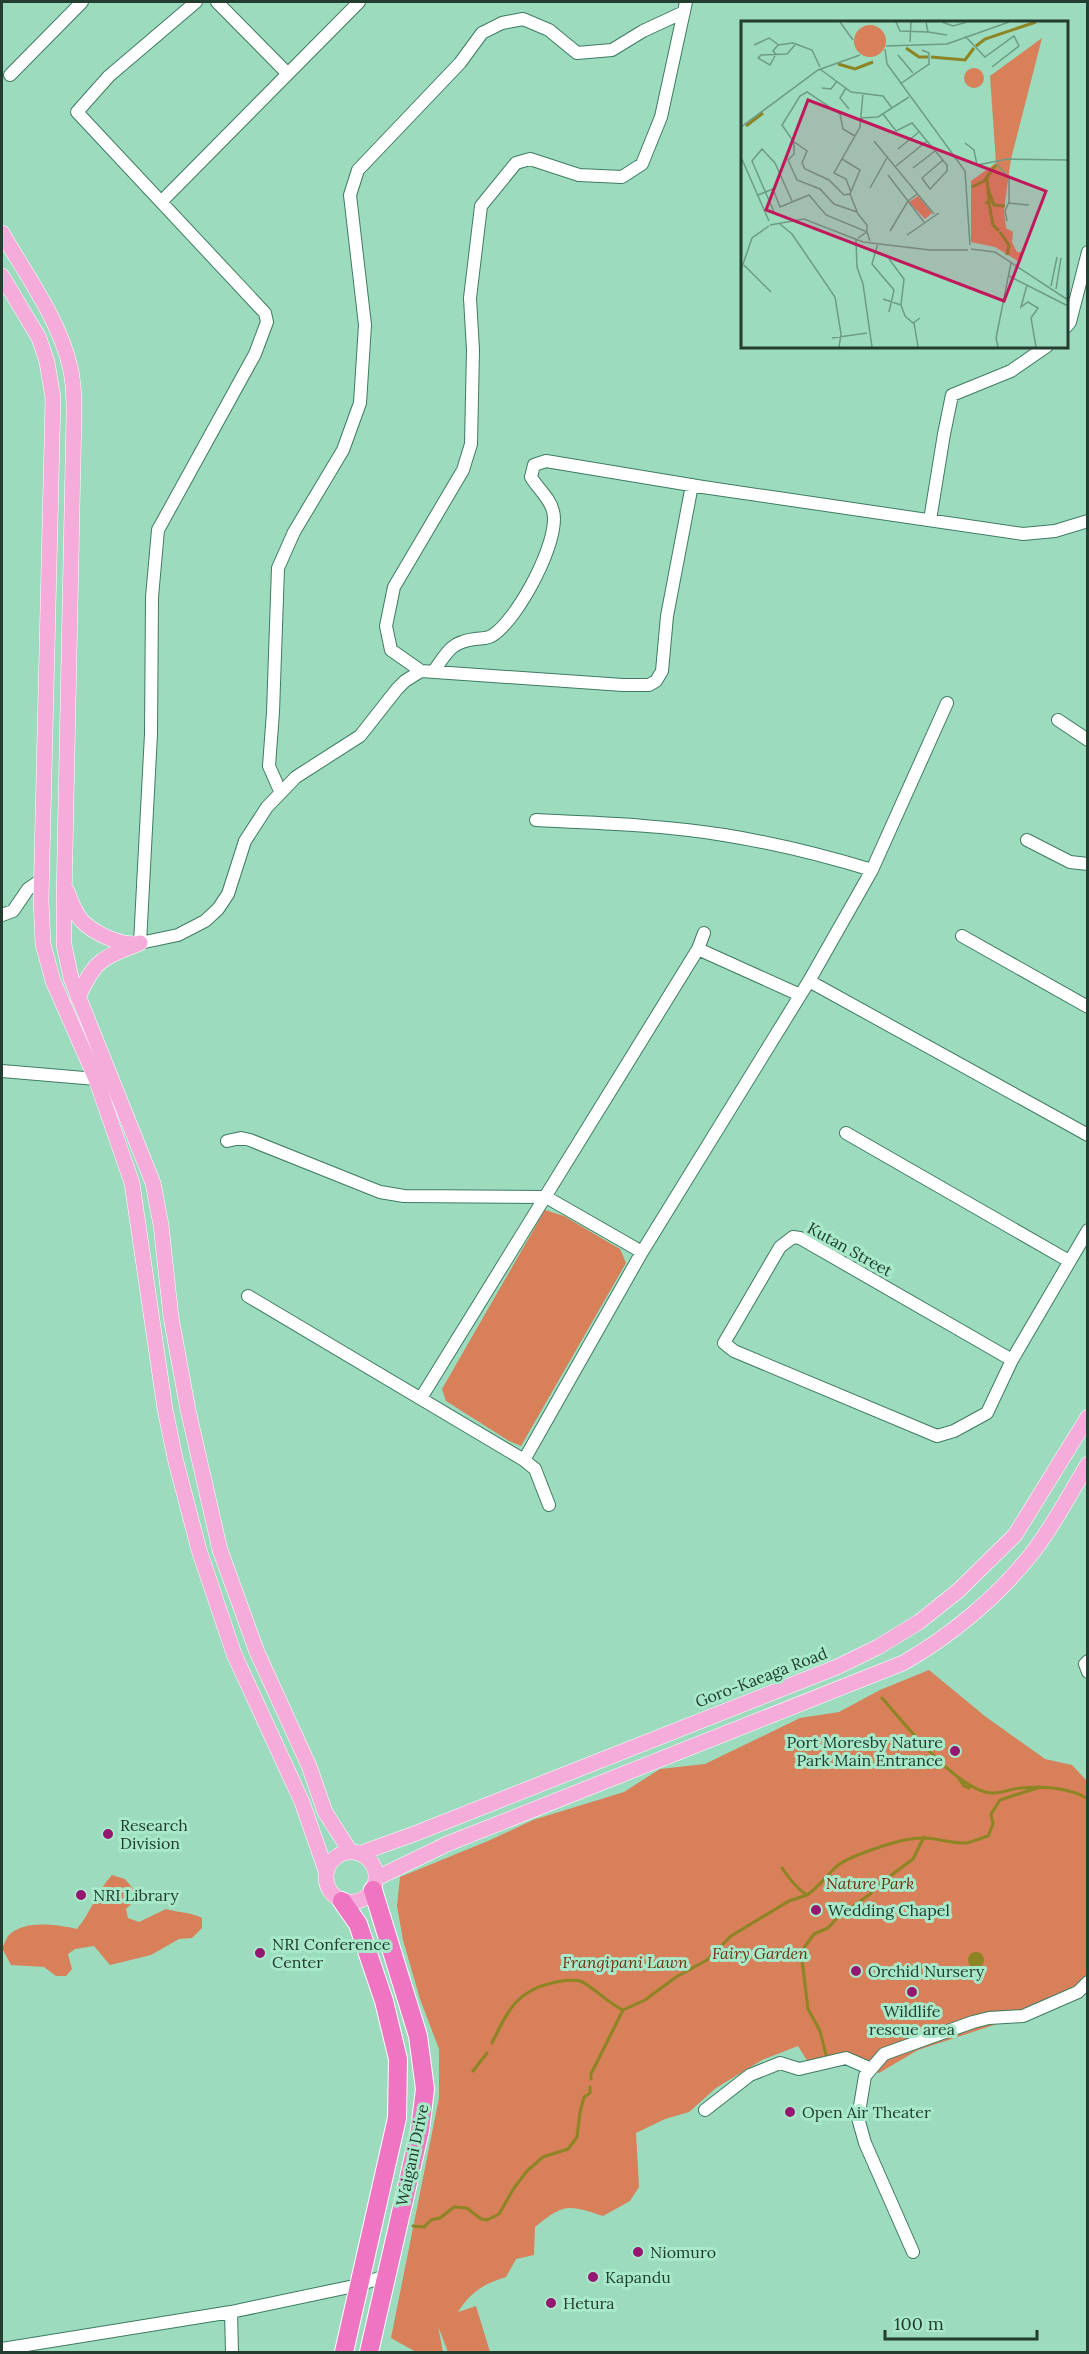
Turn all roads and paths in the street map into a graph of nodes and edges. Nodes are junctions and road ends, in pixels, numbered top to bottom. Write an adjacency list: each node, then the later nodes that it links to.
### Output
1 (82, 2): 7 (street)
2 (196, 2): 8 (street)
3 (217, 2): 6 (street)
4 (358, 2): 6 (street)
5 (685, 7): 17 (street); 22 (street)
6 (287, 73): 8 (street)
7 (10, 75)
8 (162, 201): 32 (street)
9 (2, 234): 28 (main road)
10 (1088, 252): 12 (street)
11 (2, 276): 27 (main road)
12 (1068, 324)
13 (1044, 348): 15 (street)
14 (692, 485): 15 (street); 18 (street); 18 (street)
15 (930, 520): 16 (street)
16 (1088, 521)
17 (420, 671): 18 (street); 22 (street)
18 (434, 671)
19 (947, 703): 26 (street)
20 (1058, 720): 21 (street)
21 (1088, 740)
22 (280, 791): 32 (street)
23 (536, 820): 26 (street)
24 (1027, 840): 25 (street)
25 (1088, 864)
26 (872, 870): 34 (street)
27 (42, 880): 29 (street); 39 (main road)
28 (64, 882): 32 (main road); 36 (main road)
29 (2, 915)
30 (704, 933): 33 (street)
31 (962, 936): 37 (street)
32 (140, 943): 36 (main road)
33 (698, 949): 35 (street); 43 (street)
34 (809, 981): 35 (street); 41 (street)
35 (800, 995): 45 (street)
36 (78, 998): 56 (main road)
37 (1088, 1007)
38 (2, 1071): 39 (street)
39 (96, 1079): 57 (main road)
40 (846, 1133): 46 (street)
41 (1088, 1135)
42 (227, 1141): 43 (street)
43 (546, 1197): 45 (street); 49 (street)
44 (1088, 1230): 46 (street)
45 (642, 1252): 51 (street)
46 (1069, 1261): 48 (street)
47 (248, 1296): 49 (street)
48 (1012, 1360): 48 (street, Kutan Street)
49 (421, 1398): 51 (street)
50 (1088, 1417): 56 (main road, Goro-Kaeaga Road)
51 (524, 1460): 53 (street)
52 (1088, 1464): 58 (main road)
53 (549, 1505)
54 (1088, 1661): 55 (street)
55 (1088, 1672)
56 (355, 1852): 57 (main road); 58 (main road)
57 (326, 1870): 59 (main road)
58 (375, 1884): 59 (main road); 64 (highway, Waigani Drive)
59 (342, 1901): 65 (highway, Waigani Drive)
60 (1088, 1982): 61 (street)
61 (871, 2069): 62 (street); 63 (street)
62 (705, 2110)
63 (913, 2252)
64 (385, 2276): 65 (street); 70 (highway, Waigani Drive)
65 (359, 2285): 66 (street); 69 (highway, Waigani Drive)
66 (231, 2312): 67 (street); 68 (street)
67 (2, 2349)
68 (232, 2352)
69 (344, 2352)
70 (369, 2352)

